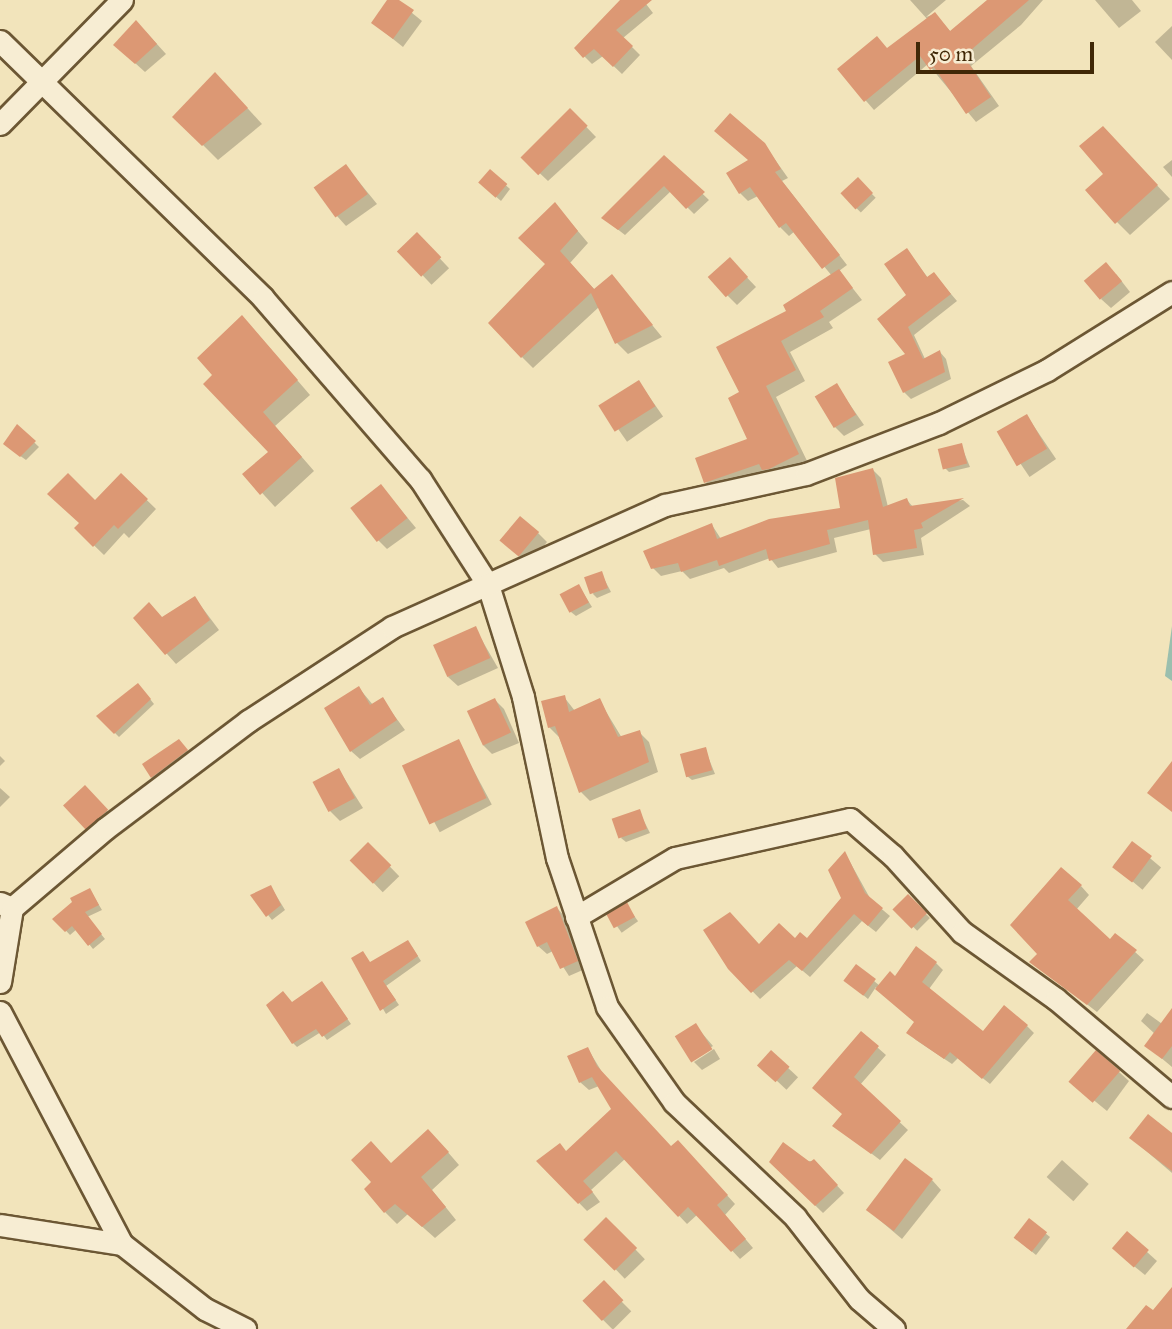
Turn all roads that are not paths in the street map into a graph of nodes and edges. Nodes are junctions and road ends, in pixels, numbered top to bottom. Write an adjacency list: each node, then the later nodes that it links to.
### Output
1 (122, 0): 3 (street)
2 (0, 41): 3 (street)
3 (43, 79): 4 (street); 6 (street)
4 (0, 124)
5 (1172, 292): 6 (street)
6 (488, 585): 7 (street); 8 (street)
7 (6, 906): 9 (street)
8 (576, 917): 11 (street); 15 (street)
9 (0, 982)
10 (0, 1012): 13 (street)
11 (1172, 1097)
12 (0, 1225): 13 (street)
13 (122, 1244): 14 (street)
14 (245, 1329)
15 (894, 1329)

